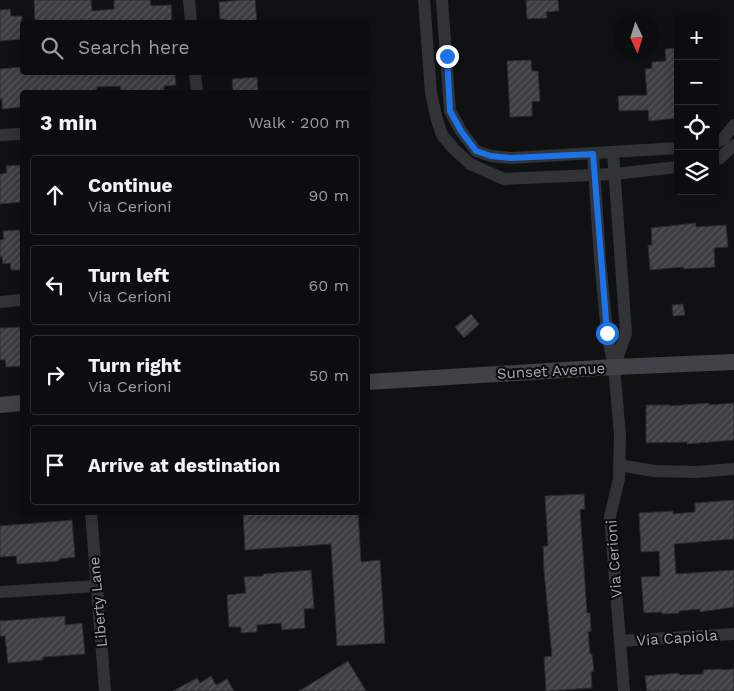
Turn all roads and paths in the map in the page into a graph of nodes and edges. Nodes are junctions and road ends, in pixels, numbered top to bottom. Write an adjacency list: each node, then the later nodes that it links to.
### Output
1 (189, 0): 4 (street)
2 (424, 0): 18 (street)
3 (442, 0): 14 (street)
4 (191, 20)
5 (195, 75): 6 (street)
6 (196, 90)
7 (734, 125): 10 (street)
8 (20, 134): 9 (street)
9 (0, 135)
10 (719, 141)
11 (734, 145): 15 (street)
12 (674, 148): 13 (street)
13 (613, 153): 14 (street); 17 (street, Via Cerioni)
14 (593, 154): 18 (street, Via Cerioni)
15 (719, 158)
16 (674, 167): 17 (street)
17 (614, 174): 18 (street); 22 (street, Via Cerioni)
18 (594, 175): 22 (street, Via Cerioni)
19 (20, 300): 20 (street)
20 (0, 302)
21 (734, 362): 22 (main road, Sunset Avenue)
22 (614, 368): 23 (main road, Sunset Avenue); 26 (street, Via Cerioni)
23 (370, 382)
24 (20, 404): 25 (main road)
25 (0, 405)
26 (619, 465): 27 (street); 32 (street, Via Cerioni)
27 (734, 469)
28 (91, 515): 29 (street, Liberty Lane)
29 (97, 586): 30 (street); 33 (street, Liberty Lane)
30 (0, 592)
31 (734, 634): 32 (street, Via Capiola)
32 (620, 641): 34 (street, Via Cerioni)
33 (105, 691)
34 (624, 691)

